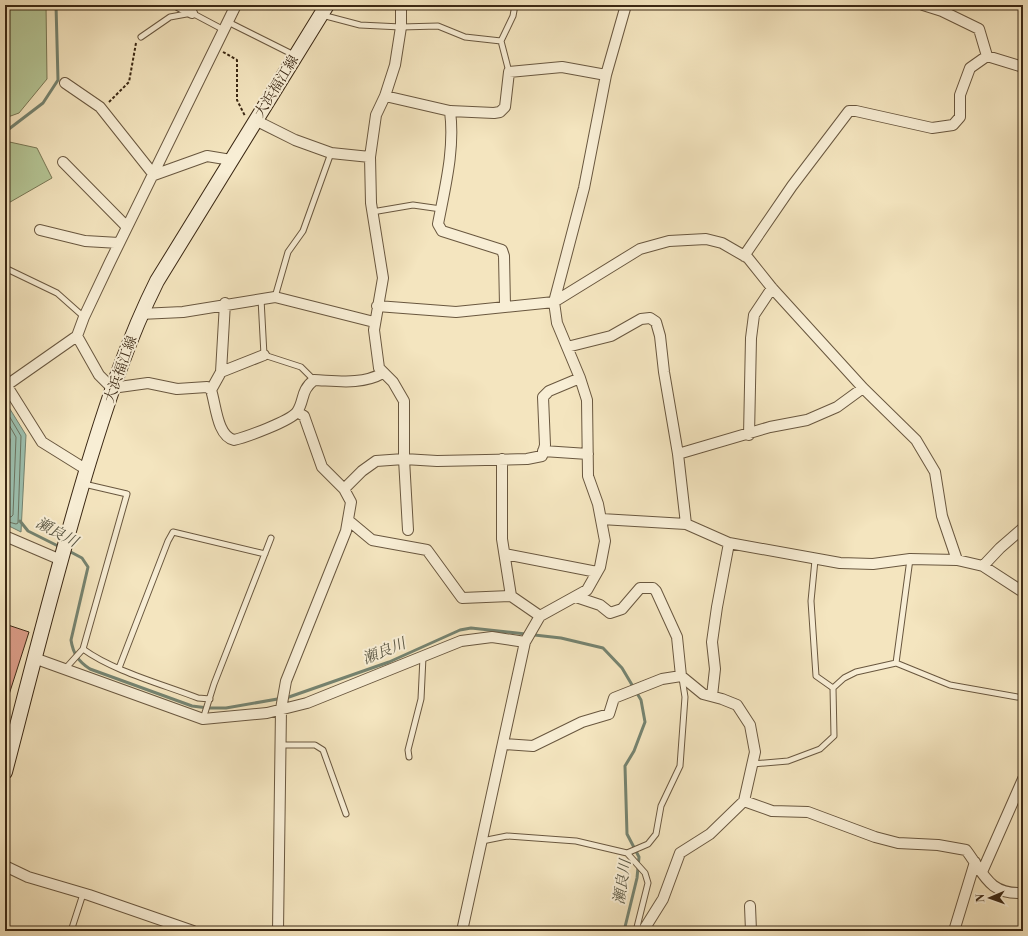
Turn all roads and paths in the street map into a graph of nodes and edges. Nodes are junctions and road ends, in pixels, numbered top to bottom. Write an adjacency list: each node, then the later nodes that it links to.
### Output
1 (178, 5): 8 (street)
2 (236, 5): 9 (street)
3 (400, 5): 10 (street)
4 (515, 5): 12 (lane)
5 (626, 5): 18 (street)
6 (923, 5): 15 (street)
7 (324, 10): 10 (lane); 14 (main road, 大浜福江線)
8 (192, 13): 9 (lane); 11 (lane)
9 (226, 26): 13 (street); 14 (lane)
10 (401, 27): 12 (lane); 20 (street)
11 (141, 36): 21 (path)
12 (501, 41): 17 (lane)
13 (216, 47): 23 (path); 28 (street)
14 (295, 56): 23 (main road, 大浜福江線)
15 (987, 56): 16 (street); 34 (street)
16 (1023, 67)
17 (508, 72): 18 (street); 22 (street)
18 (606, 75): 39 (street)
19 (65, 83): 21 (street)
20 (385, 96): 22 (street); 25 (street)
21 (101, 110): 28 (street)
22 (450, 111): 29 (street)
23 (253, 124): 24 (street); 26 (main road, 大浜福江線)
24 (331, 153): 25 (street); 37 (lane)
25 (370, 157): 30 (street)
26 (231, 160): 28 (street); 43 (main road, 大浜福江線)
27 (64, 162): 31 (street)
28 (154, 175): 31 (street)
29 (441, 209): 30 (lane); 42 (street)
30 (372, 212): 41 (street)
31 (127, 227): 33 (street)
32 (40, 230): 33 (street)
33 (120, 243): 44 (street)
34 (744, 256): 36 (street); 39 (street)
35 (5, 268): 44 (lane)
36 (772, 288): 55 (street); 58 (street)
37 (275, 297): 38 (street); 45 (street)
38 (262, 299): 40 (street); 48 (lane)
39 (554, 302): 42 (street); 47 (street)
40 (225, 304): 43 (street); 49 (street)
41 (377, 306): 42 (street); 45 (street)
42 (505, 306)
43 (140, 314): 54 (main road, 大浜福江線)
44 (84, 317): 46 (street)
45 (374, 322): 50 (street)
46 (77, 336): 53 (street); 54 (street)
47 (567, 347): 51 (street); 61 (street)
48 (264, 355): 49 (street); 52 (lane)
49 (221, 372): 56 (street)
50 (384, 373): 52 (street); 62 (street)
51 (580, 378): 59 (street); 60 (street)
52 (314, 380): 57 (street)
53 (6, 384): 64 (street)
54 (112, 388): 56 (street); 64 (main road, 大浜福江線)
55 (863, 388): 58 (street); 80 (street)
56 (211, 390): 57 (street)
57 (297, 412): 66 (street)
58 (749, 435): 61 (street)
59 (543, 451): 60 (street); 63 (street)
60 (588, 454): 67 (street)
61 (678, 454): 69 (street)
62 (404, 459): 63 (street); 66 (street); 71 (street)
63 (502, 459): 76 (street)
64 (87, 470): 65 (main road, 大浜福江線)
65 (83, 483): 78 (main road, 大浜福江線); 88 (lane)
66 (344, 489): 68 (street)
67 (601, 519): 69 (street); 82 (street)
68 (348, 520): 84 (street); 99 (street)
69 (686, 524): 74 (street)
70 (1023, 528): 81 (street)
71 (408, 530)
72 (5, 536): 78 (street)
73 (271, 538): 75 (lane)
74 (729, 543): 79 (street); 96 (street)
75 (265, 554): 92 (lane); 98 (lane)
76 (505, 554): 82 (street); 84 (street)
77 (910, 559): 79 (street); 80 (street); 91 (lane)
78 (61, 560): 90 (main road, 大浜福江線)
79 (815, 560): 95 (lane)
80 (957, 560): 81 (street)
81 (982, 566): 83 (street)
82 (598, 572): 85 (street)
83 (1023, 592)
84 (511, 596): 86 (street)
85 (576, 597): 86 (street); 94 (street)
86 (540, 616): 87 (street)
87 (525, 642): 89 (street); 101 (street)
88 (83, 649): 92 (lane); 93 (lane)
89 (423, 657): 99 (street); 103 (lane)
90 (34, 658): 93 (street); 105 (main road, 大浜福江線)
91 (896, 663): 95 (lane); 97 (lane)
92 (119, 668): 98 (lane)
93 (65, 669): 100 (street)
94 (681, 676): 96 (street); 101 (street); 110 (lane)
95 (832, 688): 104 (lane)
96 (712, 696): 104 (street)
97 (1023, 698)
98 (210, 699): 100 (lane)
99 (281, 709): 100 (street); 102 (street)
100 (203, 719)
101 (504, 744): 109 (street)
102 (280, 745): 108 (lane); 119 (street)
103 (409, 757)
104 (752, 764): 107 (street)
105 (5, 772)
106 (1023, 779): 113 (street)
107 (744, 802): 111 (street); 122 (street)
108 (346, 814)
109 (481, 841): 110 (lane); 120 (street)
110 (627, 853): 121 (lane)
111 (975, 862): 113 (street); 124 (street)
112 (5, 866): 115 (street)
113 (982, 872): 114 (street)
114 (1023, 893)
115 (83, 894): 117 (lane); 118 (street)
116 (750, 906): 123 (street)
117 (71, 931)
118 (193, 931)
119 (278, 931)
120 (462, 931)
121 (636, 931)
122 (643, 931)
123 (751, 931)
124 (954, 931)

